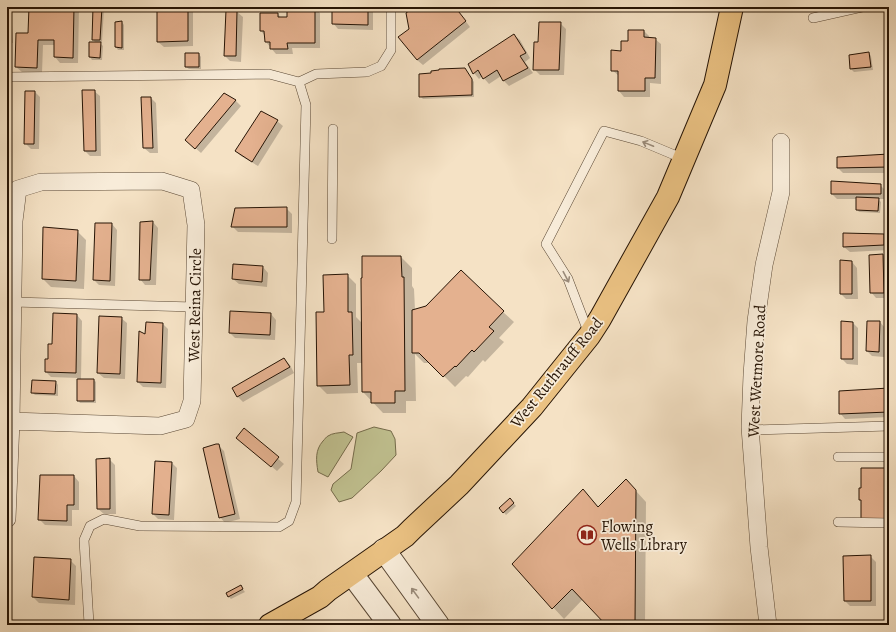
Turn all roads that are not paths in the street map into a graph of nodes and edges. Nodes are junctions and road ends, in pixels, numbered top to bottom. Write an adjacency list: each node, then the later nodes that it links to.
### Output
1 (391, 7): 6 (lane)
2 (732, 7): 9 (main road, West Ruthrauff Road)
3 (862, 7): 4 (lane)
4 (813, 18)
5 (7, 77): 6 (lane)
6 (299, 82): 24 (lane)
7 (333, 129): 10 (lane)
8 (781, 142): 16 (street, West Wetmore Road)
9 (684, 159): 13 (main road, West Ruthrauff Road); 13 (lane, one-way to 13)
10 (332, 239)
11 (13, 302): 12 (lane); 12 (street, West Reina Circle); 14 (street)
12 (194, 307): 14 (street, West Reina Circle)
13 (589, 336): 22 (main road, West Ruthrauff Road)
14 (11, 420): 19 (street)
15 (889, 426): 16 (lane)
16 (750, 430): 28 (street, West Wetmore Road)
17 (838, 457): 18 (lane)
18 (889, 457)
19 (7, 518)
20 (838, 522): 21 (lane)
21 (889, 523)
22 (384, 550): 23 (main road, West Ruthrauff Road); 27 (street, one-way to 22)
23 (352, 574): 25 (main road, West Ruthrauff Road); 26 (street)
24 (88, 625)
25 (270, 625)
26 (390, 625)
27 (438, 625)
28 (768, 625)

